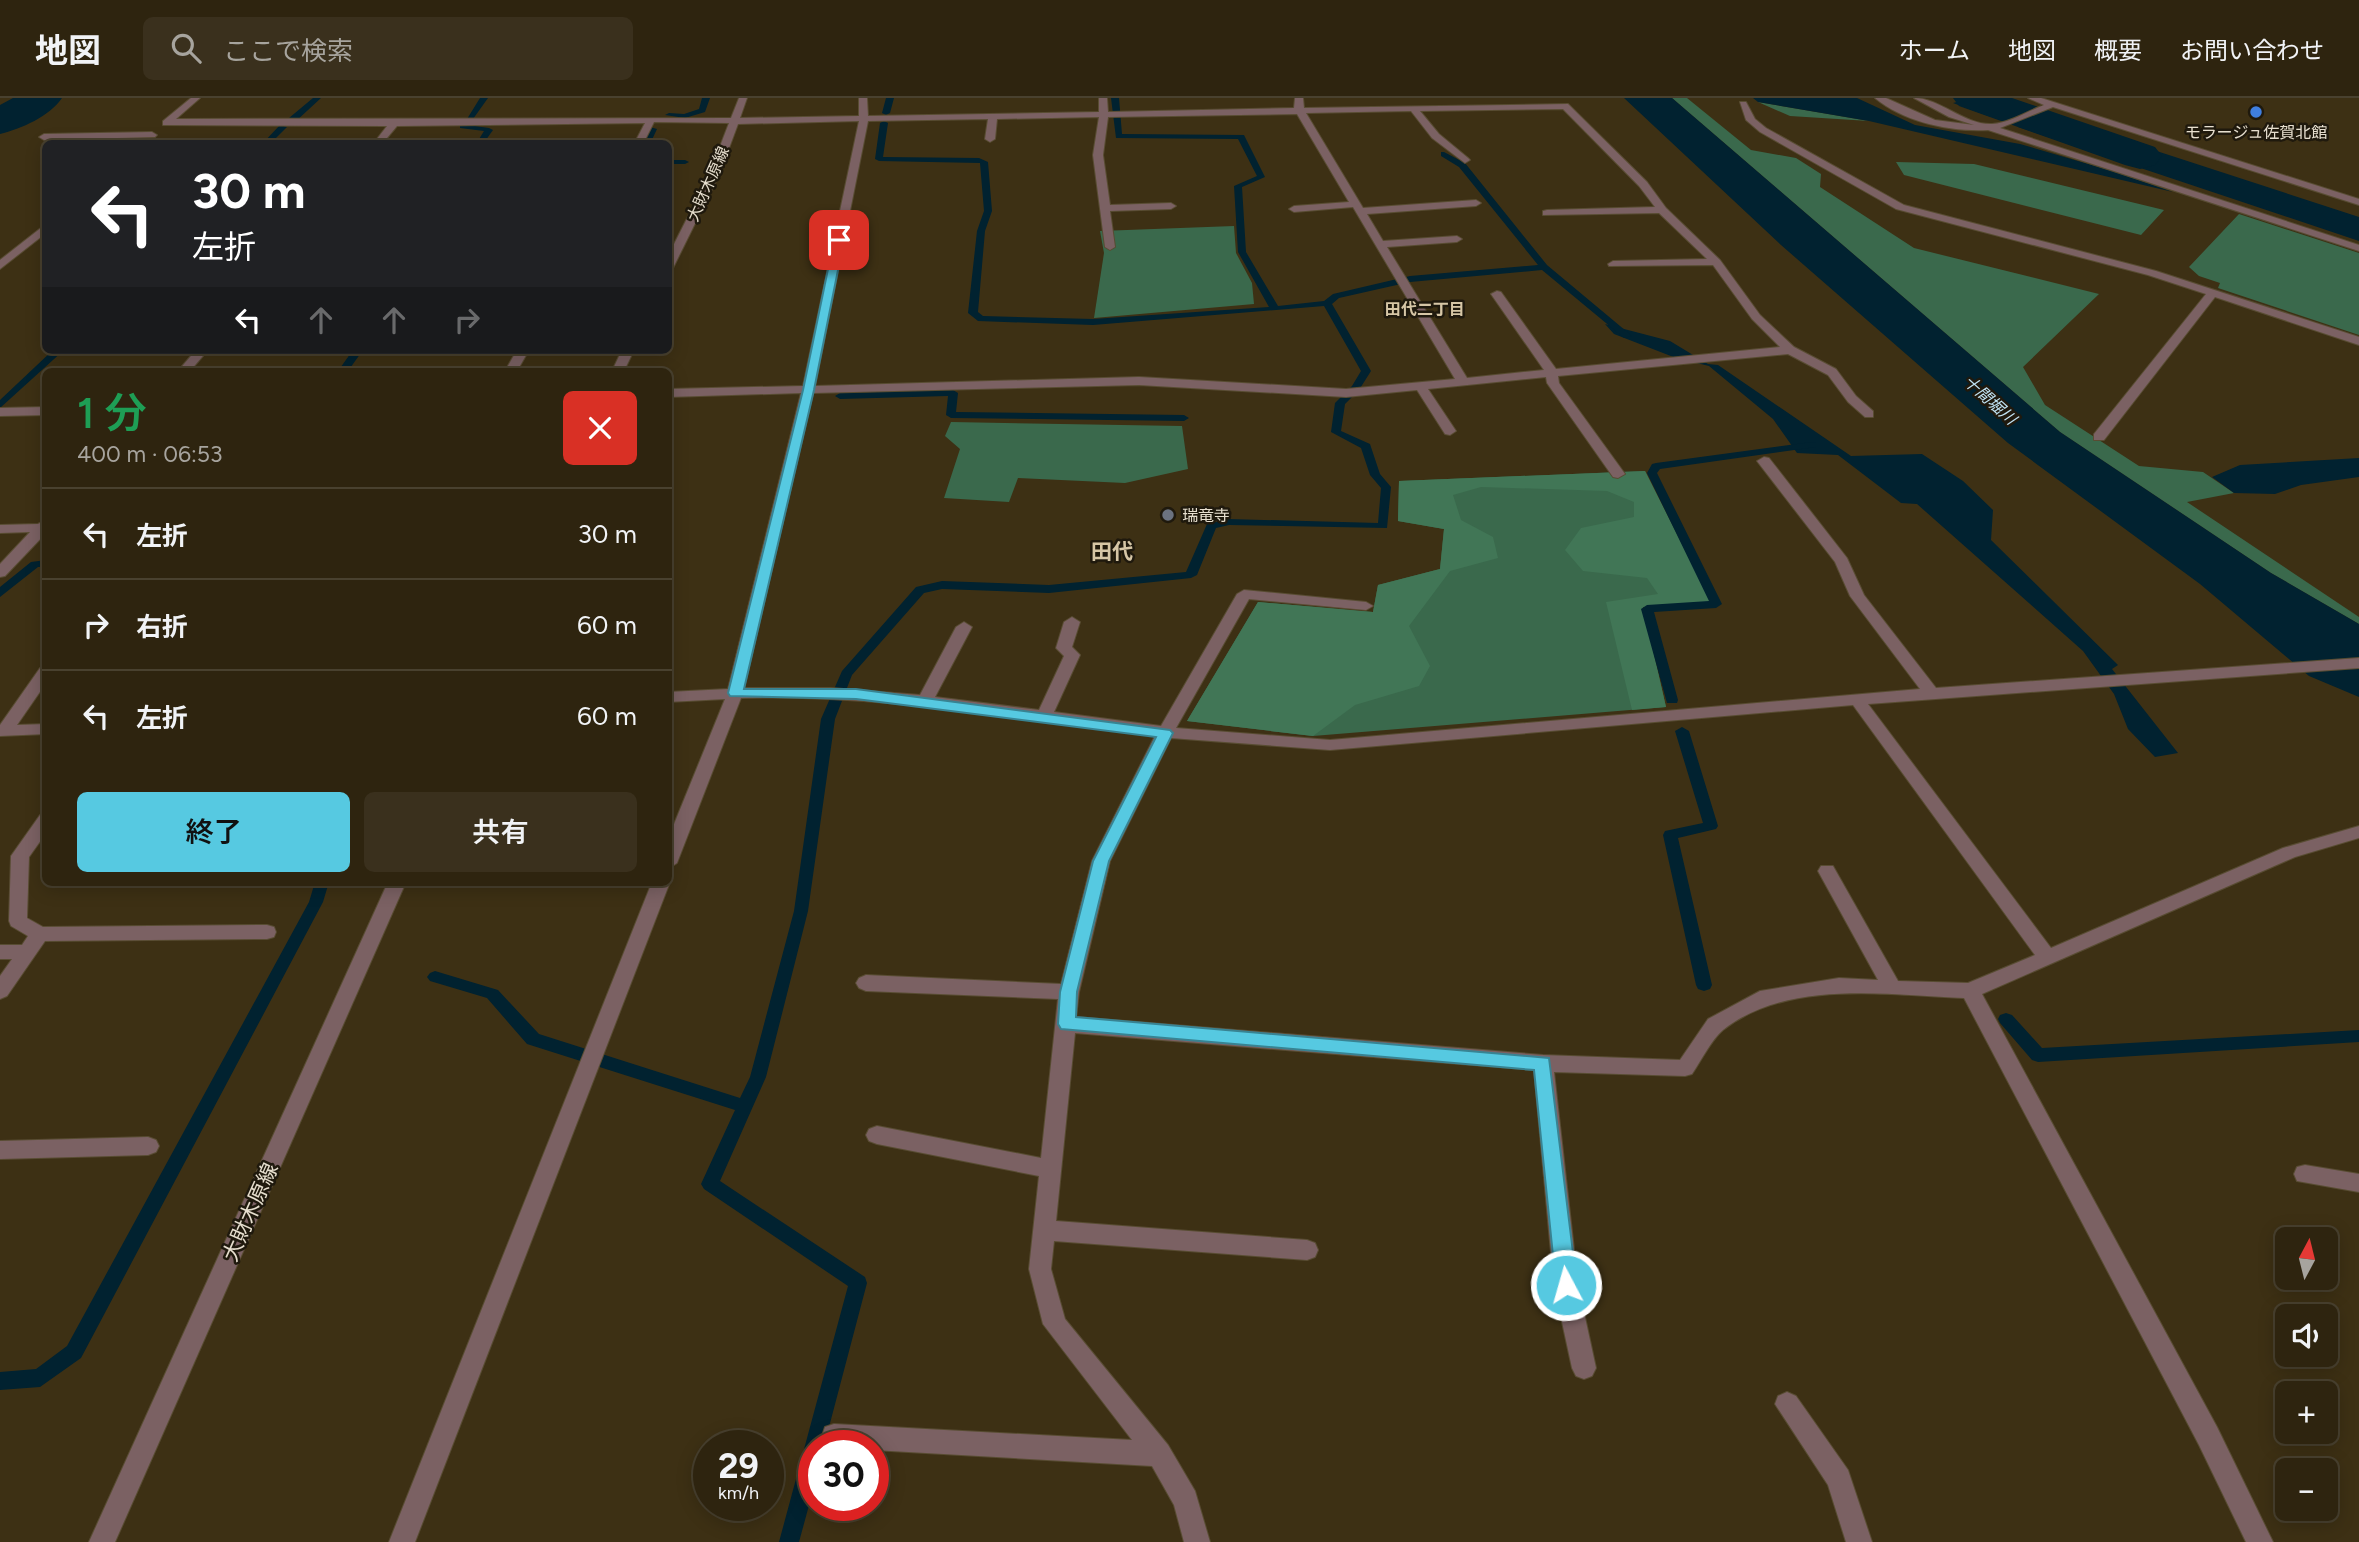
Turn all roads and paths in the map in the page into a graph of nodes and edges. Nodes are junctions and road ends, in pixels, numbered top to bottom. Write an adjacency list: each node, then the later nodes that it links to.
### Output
1 (196, 98): 19 (street)
2 (743, 98): 18 (street, 大財木原線)
3 (863, 98): 16 (street)
4 (1103, 98): 14 (street)
5 (1299, 98): 13 (street)
6 (1879, 98): 21 (street)
7 (1918, 98): 21 (street)
8 (2032, 98): 12 (street)
9 (1547, 101): 10 (street); 35 (street)
10 (1419, 104): 13 (street); 28 (street)
11 (1743, 104): 48 (street)
12 (2046, 107): 21 (street); 29 (street)
13 (1299, 110): 14 (street); 33 (street)
14 (1104, 114): 15 (street); 32 (street)
15 (993, 116): 16 (street); 24 (street)
16 (864, 118): 18 (street); 57 (street)
17 (651, 120): 18 (street); 20 (street); 27 (street)
18 (733, 121): 44 (street, 大財木原線)
19 (168, 122): 20 (street); 22 (street)
20 (394, 123): 26 (street)
21 (1994, 126): 41 (street)
22 (152, 135): 23 (street); 25 (street)
23 (44, 137)
24 (990, 139)
25 (146, 140)
26 (380, 140)
27 (640, 140)
28 (1465, 160)
29 (2359, 202)
30 (1476, 203): 33 (street)
31 (1171, 206): 32 (street)
32 (1102, 208): 40 (street)
33 (1359, 208): 34 (street); 39 (street)
34 (1294, 209)
35 (1662, 210): 36 (street); 45 (street)
36 (1547, 213)
37 (42, 230): 42 (street)
38 (1457, 239): 39 (street)
39 (1381, 244): 55 (street)
40 (1110, 247)
41 (2359, 248)
42 (19, 249): 43 (street); 47 (street)
43 (0, 250)
44 (672, 260)
45 (1716, 262): 46 (street); 51 (street)
46 (1613, 264)
47 (0, 266)
48 (2213, 293): 50 (street); 63 (street)
49 (1497, 294): 54 (street)
50 (2359, 341)
51 (1790, 350): 54 (street); 61 (street)
52 (199, 354): 53 (street)
53 (187, 368)
54 (1551, 374): 55 (street); 65 (street)
55 (1464, 383): 56 (street)
56 (1421, 387): 57 (street); 62 (street)
57 (808, 390): 58 (street); 75 (street)
58 (672, 393)
59 (42, 411): 60 (street)
60 (0, 412)
61 (1869, 414)
62 (1450, 431)
63 (2099, 437)
64 (1764, 461): 76 (street)
65 (1618, 474)
66 (42, 526): 68 (street)
67 (42, 528): 69 (street)
68 (0, 529)
69 (0, 573)
70 (1366, 606): 83 (street)
71 (1072, 622): 80 (street)
72 (964, 627): 79 (street)
73 (2359, 663): 76 (street)
74 (42, 676): 82 (street)
75 (735, 693): 77 (street); 79 (street); 86 (street)
76 (1932, 693): 78 (street)
77 (672, 697)
78 (1858, 701): 83 (street); 94 (street)
79 (924, 702): 80 (street)
80 (1044, 717): 83 (street)
81 (42, 729): 82 (street)
82 (2, 731)
83 (1165, 733): 99 (street)
84 (42, 825): 91 (street)
85 (2359, 832): 94 (street)
86 (672, 853)
87 (1826, 871): 96 (street)
88 (395, 886): 114 (street, 大財木原線)
89 (659, 886): 115 (street)
90 (267, 932): 91 (street)
91 (40, 934): 93 (street)
92 (0, 952): 93 (street)
93 (26, 952): 97 (street)
94 (2047, 957): 98 (street)
95 (866, 983): 99 (street)
96 (1892, 988): 98 (street); 101 (street)
97 (0, 991)
98 (1970, 991): 118 (street)
99 (1069, 992): 100 (street)
100 (1067, 1024): 101 (street); 105 (street)
101 (1543, 1063): 110 (street)
102 (877, 1135): 105 (street)
103 (148, 1146): 104 (street)
104 (0, 1150)
105 (1048, 1169): 108 (street)
106 (2305, 1174): 107 (street)
107 (2359, 1183)
108 (1043, 1230): 109 (street); 113 (street)
109 (1307, 1250)
110 (1584, 1367)
111 (1787, 1404): 117 (street)
112 (889, 1439): 113 (street)
113 (1159, 1454): 116 (street)
114 (102, 1542)
115 (402, 1542)
116 (1197, 1542)
117 (1859, 1542)
118 (2260, 1542)

